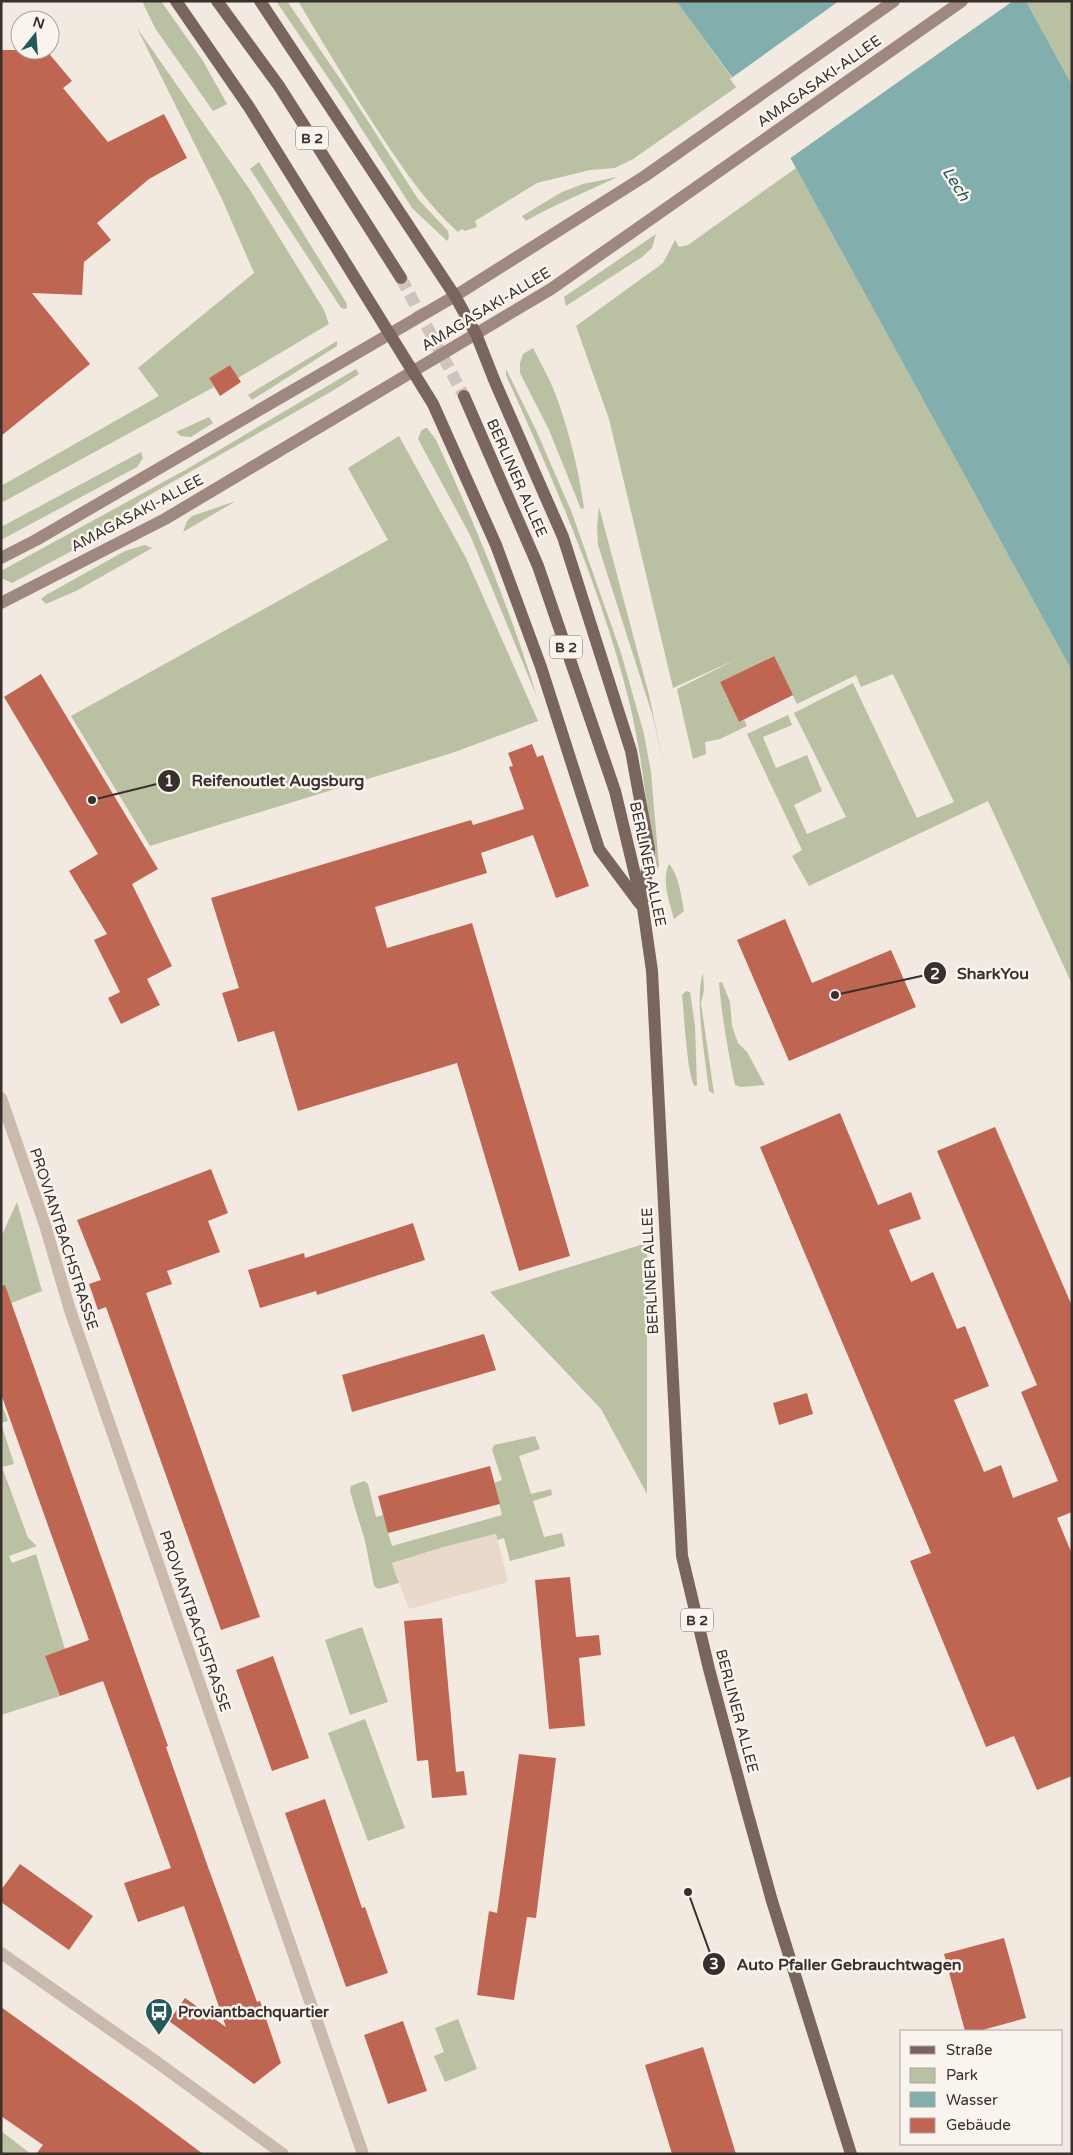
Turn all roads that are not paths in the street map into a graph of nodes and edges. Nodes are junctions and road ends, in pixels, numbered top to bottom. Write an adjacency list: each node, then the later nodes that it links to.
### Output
1 (176, 1): 8 (main road)
2 (217, 1): 6 (main road, B 2)
3 (260, 1): 7 (main road)
4 (894, 1): 7 (main road, AMAGASAKI-ALLEE)
5 (962, 1): 9 (main road, AMAGASAKI-ALLEE)
6 (402, 278)
7 (455, 296): 8 (main road, AMAGASAKI-ALLEE); 9 (main road)
8 (389, 334): 10 (main road); 12 (main road, AMAGASAKI-ALLEE)
9 (476, 334): 10 (main road, AMAGASAKI-ALLEE); 14 (main road)
10 (414, 372): 13 (main road, AMAGASAKI-ALLEE); 14 (main road)
11 (464, 396): 14 (main road, BERLINER ALLEE / B 2)
12 (1, 558)
13 (1, 603)
14 (643, 908): 19 (main road, BERLINER ALLEE / B 2)
15 (1, 1098): 18 (street, PROVIANTBACHSTRASSE)
16 (1, 1953): 17 (street)
17 (282, 2154)
18 (363, 2154)
19 (851, 2154)

